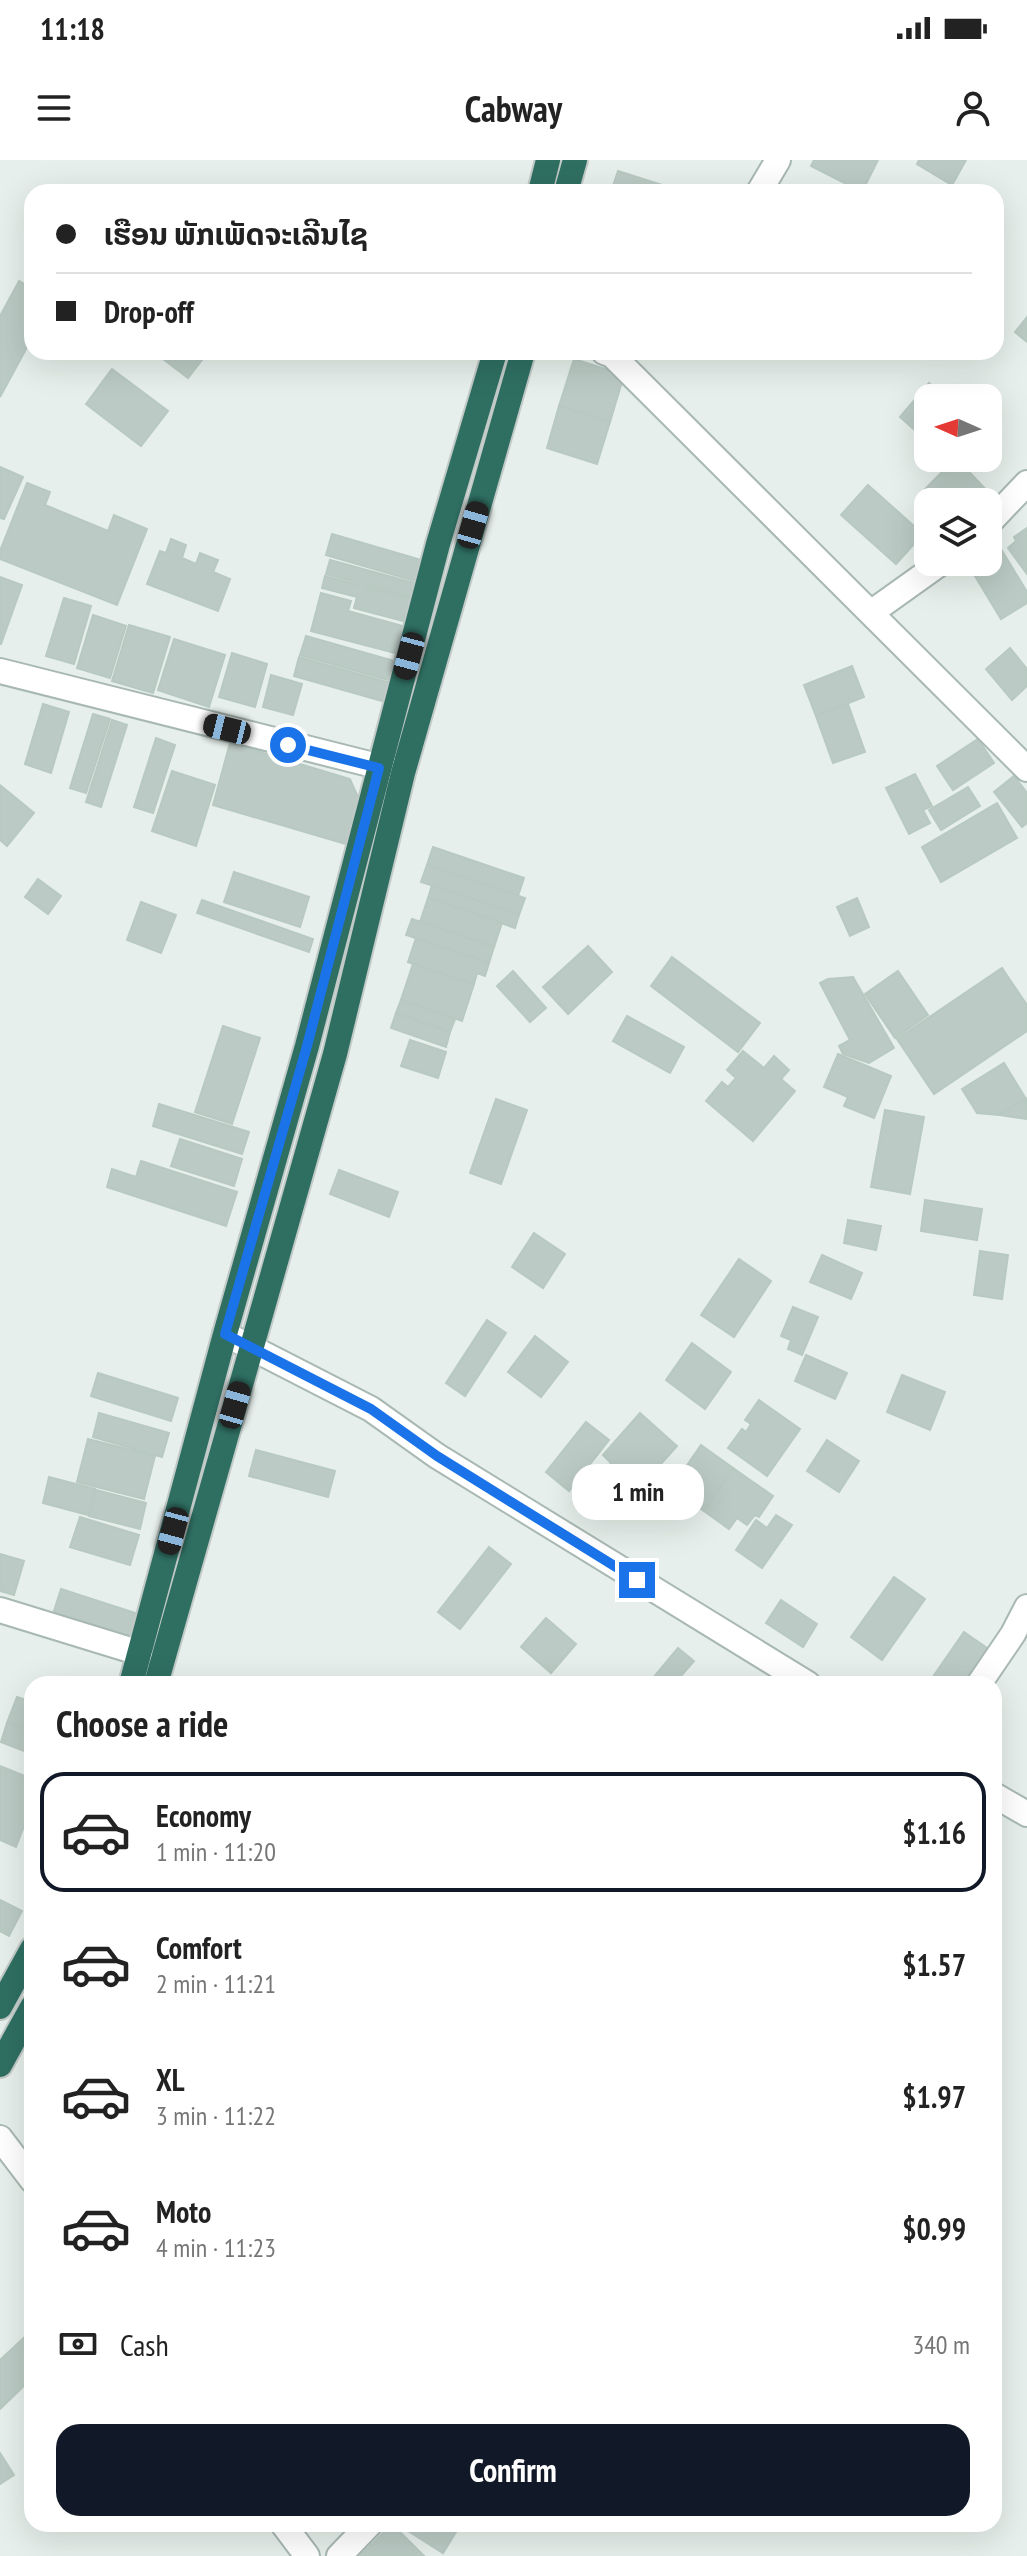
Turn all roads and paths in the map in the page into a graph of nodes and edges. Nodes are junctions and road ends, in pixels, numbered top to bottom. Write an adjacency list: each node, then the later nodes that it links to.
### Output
1 (548, 160): 4 (highway)
2 (575, 160): 5 (highway)
3 (778, 160): 6 (street)
4 (542, 184)
5 (568, 184)
6 (764, 184)
7 (493, 360): 15 (highway)
8 (521, 360): 17 (highway)
9 (618, 360): 13 (street)
10 (1027, 483): 11 (street)
11 (1002, 509)
12 (922, 576): 13 (street)
13 (872, 612): 16 (street)
14 (5, 680): 15 (street)
15 (379, 768): 17 (street); 18 (highway)
16 (1027, 769)
17 (403, 773): 19 (highway)
18 (225, 1334): 19 (street); 22 (highway)
19 (252, 1348): 24 (highway); 25 (street)
20 (1027, 1607): 26 (street)
21 (0, 1610): 22 (street)
22 (140, 1653): 23 (highway)
23 (133, 1676)
24 (158, 1676)
25 (778, 1676)
26 (984, 1676)
27 (1002, 1800): 28 (street)
28 (1027, 1814)
29 (24, 1964): 30 (highway)
30 (0, 2007)
31 (24, 2022): 32 (highway)
32 (0, 2065)
33 (0, 2138): 34 (street)
34 (24, 2170)
35 (289, 2532): 37 (street)
36 (362, 2532): 38 (street)
37 (307, 2556)
38 (339, 2556)

